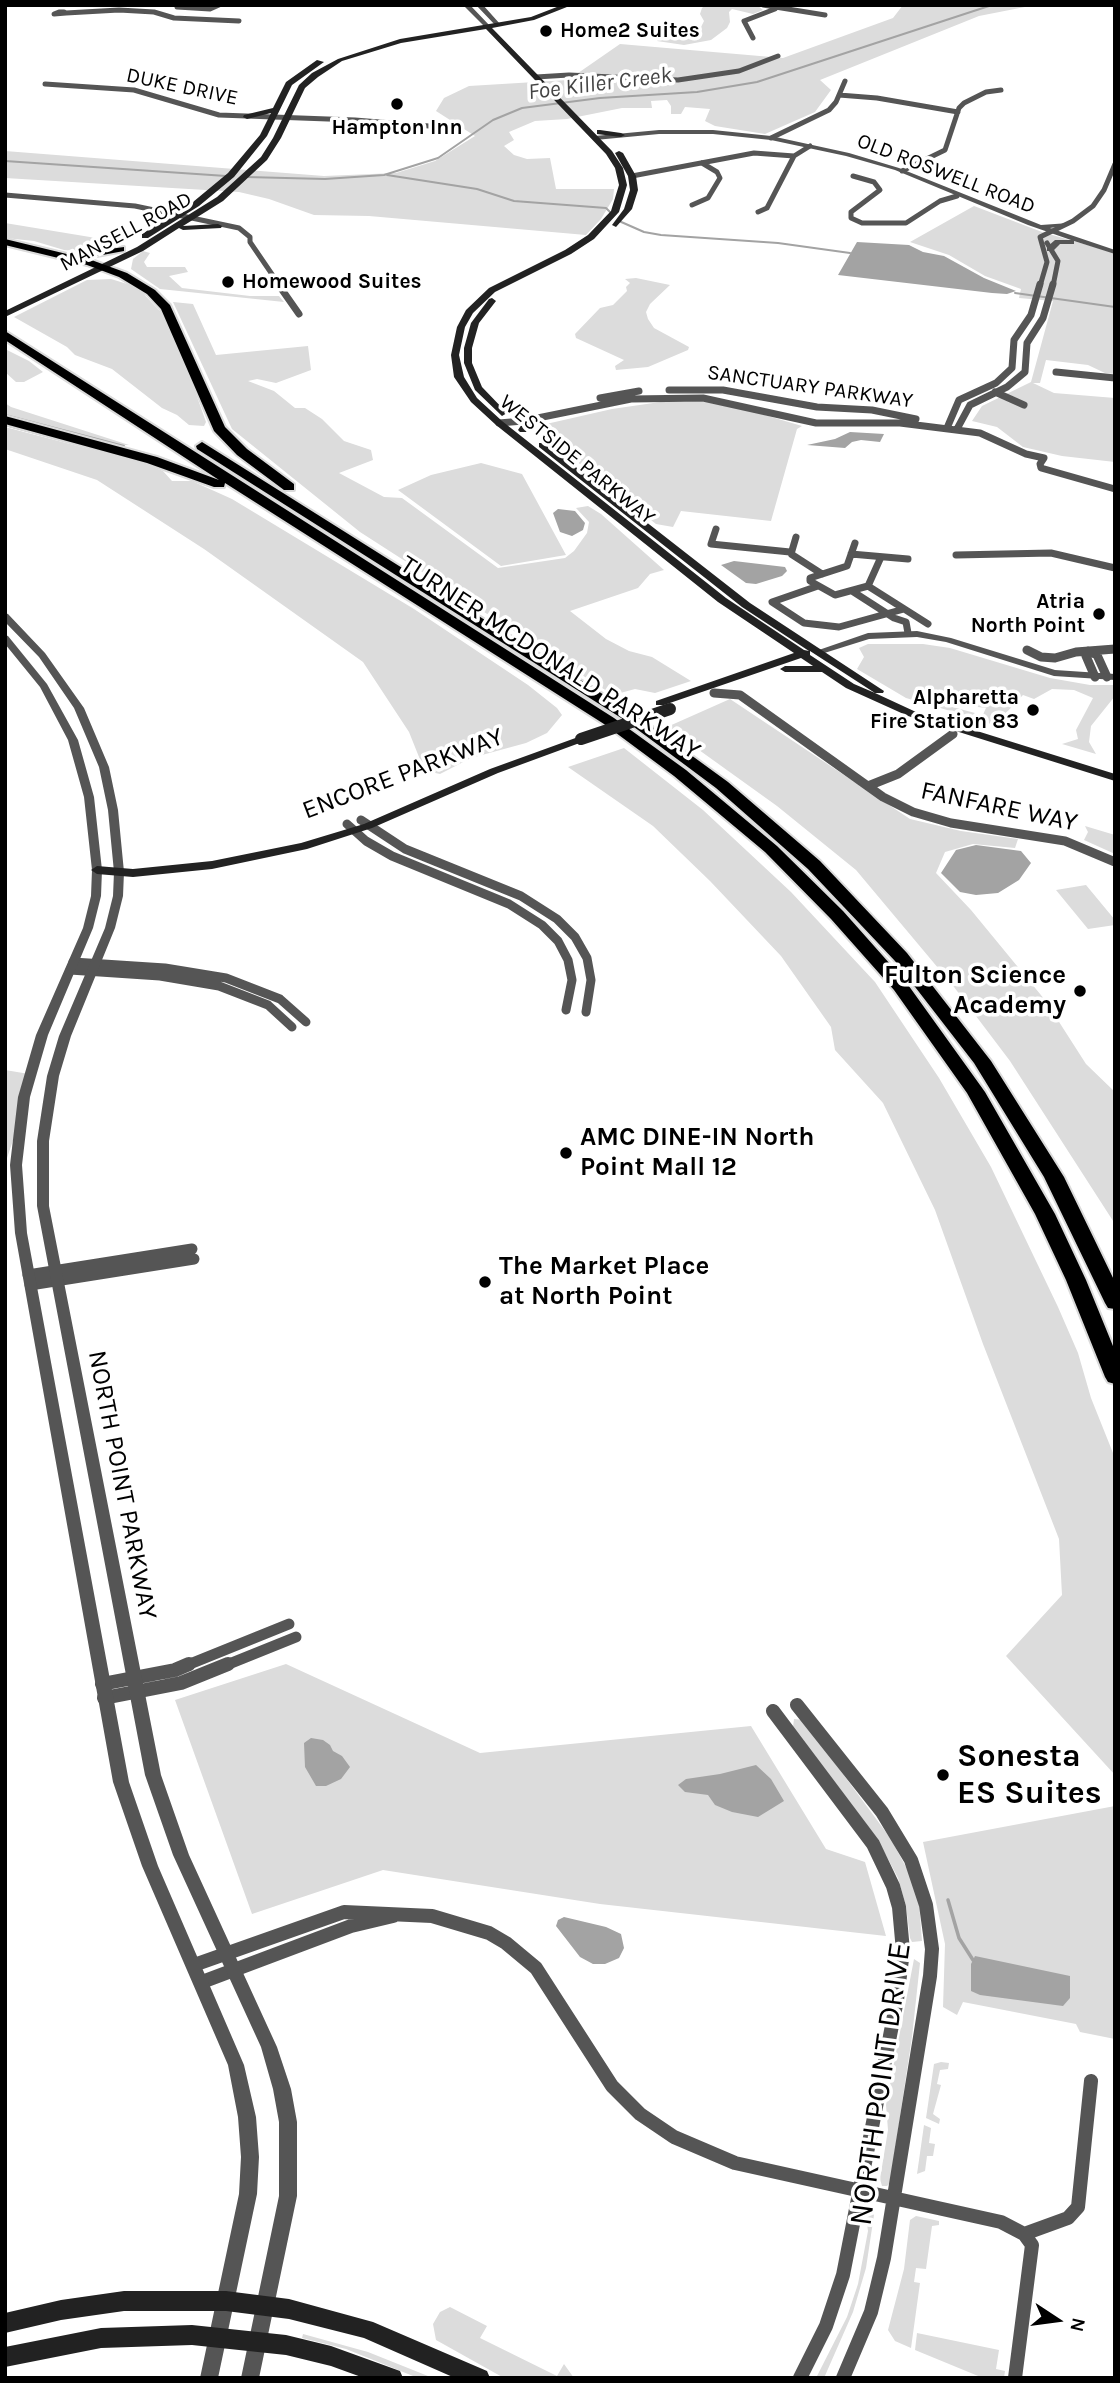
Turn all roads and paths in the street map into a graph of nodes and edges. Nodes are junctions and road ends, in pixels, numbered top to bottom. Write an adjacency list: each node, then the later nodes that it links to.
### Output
1 (219, 5): 7 (street)
2 (466, 5): 15 (street)
3 (479, 5): 15 (street)
4 (558, 5): 15 (main road, MANSELL ROAD)
5 (569, 5): 15 (main road, MANSELL ROAD)
6 (763, 5): 9 (street)
7 (178, 6): 10 (street)
8 (135, 8): 10 (street); 11 (street); 13 (street)
9 (777, 9): 12 (street); 16 (street)
10 (166, 12): 13 (street)
11 (66, 13)
12 (825, 15)
13 (174, 18): 14 (street)
14 (239, 21)
15 (491, 24): 18 (main road, WESTSIDE PARKWAY); 19 (main road, WESTSIDE PARKWAY); 25 (main road, MANSELL ROAD); 27 (main road, MANSELL ROAD)
16 (752, 38)
17 (778, 56): 18 (street)
18 (546, 76): 19 (street); 30 (main road, WESTSIDE PARKWAY)
19 (536, 77): 30 (main road, WESTSIDE PARKWAY)
20 (845, 81): 23 (street)
21 (45, 84): 26 (street, DUKE DRIVE)
22 (1001, 90): 24 (street)
23 (839, 95): 24 (street); 29 (street)
24 (958, 112): 35 (street)
25 (273, 114): 26 (main road); 27 (street); 42 (main road, MANSELL ROAD)
26 (247, 117)
27 (287, 118): 28 (street); 44 (main road, MANSELL ROAD)
28 (429, 126)
29 (774, 136): 30 (street); 31 (street, OLD ROSWELL ROAD)
30 (608, 137): 36 (main road, WESTSIDE PARKWAY); 74 (main road, WESTSIDE PARKWAY)
31 (810, 146): 32 (street); 35 (street, OLD ROSWELL ROAD)
32 (794, 156): 33 (street); 46 (street)
33 (702, 163): 36 (street); 43 (street)
34 (1115, 164): 38 (street)
35 (899, 170): 41 (street, OLD ROSWELL ROAD)
36 (632, 176): 74 (main road, WESTSIDE PARKWAY)
37 (853, 176): 48 (street)
38 (1102, 194): 39 (street); 52 (street)
39 (1114, 195)
40 (5, 196): 45 (street); 47 (street)
41 (957, 196): 48 (street); 53 (street, OLD ROSWELL ROAD)
42 (196, 204): 45 (main road); 47 (main road, MANSELL ROAD)
43 (692, 205)
44 (211, 206): 50 (main road, MANSELL ROAD); 51 (main road)
45 (161, 211): 47 (street)
46 (758, 212)
47 (177, 217): 50 (street); 61 (main road, MANSELL ROAD)
48 (851, 218): 49 (street)
49 (838, 219)
50 (190, 220): 51 (street); 55 (main road, MANSELL ROAD)
51 (219, 224): 55 (main road); 65 (street)
52 (1066, 225): 53 (street); 54 (street); 56 (street)
53 (1033, 226): 54 (street, OLD ROSWELL ROAD)
54 (1052, 232): 56 (street, OLD ROSWELL ROAD); 58 (street); 69 (street)
55 (157, 240): 61 (main road, MANSELL ROAD)
56 (1080, 241): 58 (street); 59 (street, OLD ROSWELL ROAD)
57 (5, 242): 60 (highway)
58 (1050, 248): 70 (street)
59 (1115, 252)
60 (59, 254): 61 (highway); 62 (highway)
61 (118, 255): 62 (main road, MANSELL ROAD); 63 (highway)
62 (97, 265): 63 (highway); 64 (main road, MANSELL ROAD); 64 (main road, MANSELL ROAD)
63 (123, 275): 82 (highway)
64 (7, 313): 66 (highway, TURNER MCDONALD PARKWAY)
65 (299, 314)
66 (11, 332): 82 (highway, TURNER MCDONALD PARKWAY); 86 (highway, TURNER MCDONALD PARKWAY)
67 (1056, 372): 68 (street)
68 (1115, 378)
69 (985, 388): 70 (street); 75 (street)
70 (996, 392): 72 (street); 76 (street)
71 (621, 397): 74 (street, SANCTUARY PARKWAY); 74 (street, SANCTUARY PARKWAY); 75 (street, SANCTUARY PARKWAY); 75 (street, SANCTUARY PARKWAY)
72 (1024, 405)
73 (5, 420): 86 (highway)
74 (515, 423): 94 (main road, WESTSIDE PARKWAY); 105 (main road, WESTSIDE PARKWAY)
75 (948, 425): 76 (street)
76 (958, 427): 77 (street)
77 (1115, 488)
78 (716, 529): 81 (street)
79 (796, 537): 81 (street)
80 (855, 543): 83 (street)
81 (791, 550): 89 (street)
82 (372, 553): 131 (highway, TURNER MCDONALD PARKWAY)
83 (851, 554): 85 (street); 89 (street)
84 (956, 555): 88 (street)
85 (881, 556): 87 (street); 91 (street)
86 (351, 559): 132 (highway, TURNER MCDONALD PARKWAY)
87 (908, 559)
88 (1115, 568)
89 (822, 574): 90 (street)
90 (818, 586): 92 (street); 96 (street)
91 (868, 586): 92 (street); 93 (street)
92 (852, 591): 96 (street)
93 (905, 609): 96 (street); 97 (street)
94 (739, 612): 101 (main road, WESTSIDE PARKWAY); 105 (main road)
95 (5, 616): 120 (street, NORTH POINT PARKWAY)
96 (891, 616): 98 (street); 99 (street)
97 (928, 624)
98 (895, 633): 99 (street, ENCORE PARKWAY); 105 (street, ENCORE PARKWAY)
99 (908, 633): 110 (street, ENCORE PARKWAY)
100 (5, 638): 121 (street, NORTH POINT PARKWAY)
101 (785, 643): 105 (main road, WESTSIDE PARKWAY); 106 (main road)
102 (1115, 649): 104 (street)
103 (1027, 650): 104 (street)
104 (1088, 651): 107 (street); 108 (street)
105 (809, 655): 106 (main road, ENCORE PARKWAY); 109 (main road, WESTSIDE PARKWAY); 115 (main road, WESTSIDE PARKWAY)
106 (784, 664): 109 (main road); 112 (main road, ENCORE PARKWAY); 113 (main road, ENCORE PARKWAY)
107 (1091, 666): 108 (street); 110 (street)
108 (1102, 666): 111 (street)
109 (825, 669): 114 (main road, WESTSIDE PARKWAY)
110 (1095, 677): 111 (street, ENCORE PARKWAY)
111 (1111, 677)
112 (741, 689): 113 (main road, ENCORE PARKWAY); 117 (street, FANFARE WAY)
113 (665, 706): 118 (main road, ENCORE PARKWAY, bridge)
114 (949, 729): 116 (main road, WESTSIDE PARKWAY); 117 (street)
115 (1115, 768)
116 (1115, 778)
117 (868, 786): 119 (street, FANFARE WAY)
118 (357, 825): 120 (main road, ENCORE PARKWAY); 124 (street); 125 (street)
119 (1115, 862)
120 (119, 869): 121 (main road, ENCORE PARKWAY); 123 (street, NORTH POINT PARKWAY)
121 (97, 870): 122 (street, NORTH POINT PARKWAY)
122 (72, 966): 123 (street); 130 (street, NORTH POINT PARKWAY)
123 (94, 967): 126 (street); 127 (street); 129 (street, NORTH POINT PARKWAY)
124 (566, 1010)
125 (586, 1012)
126 (306, 1022)
127 (292, 1027)
128 (193, 1254): 129 (street)
129 (55, 1276): 130 (street); 135 (street, NORTH POINT PARKWAY)
130 (29, 1280): 136 (street, NORTH POINT PARKWAY)
131 (1115, 1303)
132 (1115, 1377)
133 (289, 1624): 135 (street)
134 (296, 1637): 135 (street)
135 (134, 1686): 136 (street); 139 (street, NORTH POINT PARKWAY)
136 (103, 1691): 140 (street, NORTH POINT PARKWAY)
137 (797, 1705): 144 (street, NORTH POINT DRIVE)
138 (773, 1711): 143 (street, NORTH POINT DRIVE)
139 (231, 1960): 140 (street); 141 (street); 143 (street); 147 (street, NORTH POINT PARKWAY)
140 (194, 1965): 141 (street, NORTH POINT PARKWAY)
141 (202, 1982): 146 (street, NORTH POINT PARKWAY)
142 (1091, 2081): 145 (street)
143 (859, 2191): 144 (street); 156 (street, NORTH POINT DRIVE)
144 (894, 2198): 145 (street); 157 (street, NORTH POINT DRIVE)
145 (1024, 2234): 158 (street)
146 (226, 2301): 147 (main road); 148 (main road); 149 (street, NORTH POINT PARKWAY)
147 (265, 2306): 150 (street, NORTH POINT PARKWAY); 155 (main road)
148 (5, 2323)
149 (218, 2337): 150 (main road); 151 (main road); 152 (street, NORTH POINT PARKWAY)
150 (258, 2341): 153 (street, NORTH POINT PARKWAY); 154 (main road)
151 (5, 2357)
152 (209, 2378)
153 (250, 2378)
154 (392, 2378)
155 (479, 2378)
156 (800, 2378)
157 (843, 2378)
158 (1015, 2378)

